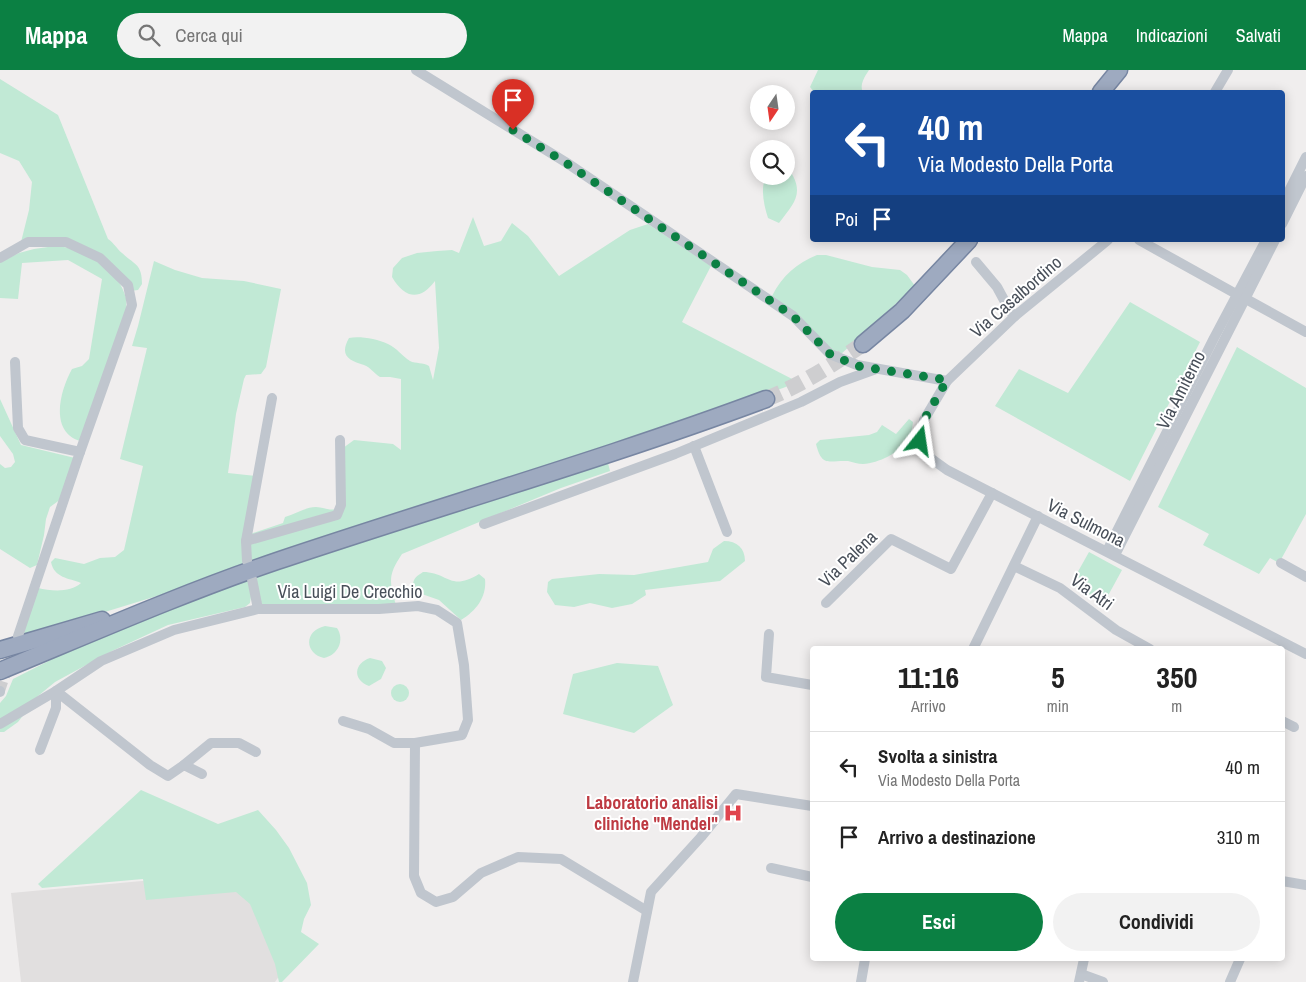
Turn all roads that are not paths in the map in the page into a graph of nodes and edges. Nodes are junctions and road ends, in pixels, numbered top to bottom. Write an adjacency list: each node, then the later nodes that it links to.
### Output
1 (416, 70): 22 (street)
2 (1119, 70): 4 (highway)
3 (1228, 70): 5 (street)
4 (1103, 90)
5 (1216, 90)
6 (1306, 157): 8 (street)
7 (1306, 176): 9 (street)
8 (1285, 199)
9 (1285, 218)
10 (967, 242): 20 (highway)
11 (1106, 242): 18 (street, Via Casalbordino)
12 (1143, 242): 17 (street)
13 (1265, 242): 17 (street, Via Amiterno)
14 (1274, 242): 17 (street, Via Amiterno)
15 (0, 258): 28 (street)
16 (976, 262): 18 (street)
17 (1242, 297): 19 (street); 34 (street, Via Amiterno)
18 (1015, 316): 23 (street, Via Casalbordino)
19 (1306, 332)
20 (863, 344)
21 (15, 362): 28 (street)
22 (877, 369): 23 (street); 27 (street)
23 (947, 380): 29 (street, Via Sulmona)
24 (272, 398): 33 (street)
25 (766, 399): 40 (highway)
26 (340, 440): 33 (street)
27 (694, 446): 31 (street); 32 (street)
28 (80, 452): 44 (street)
29 (992, 493): 30 (street, Via Sulmona); 41 (street, Via Palena)
30 (1038, 516): 34 (street, Via Sulmona); 37 (street)
31 (484, 524)
32 (727, 532)
33 (246, 541): 35 (street)
34 (1111, 553): 48 (street, Via Sulmona)
35 (247, 561)
36 (1281, 563): 38 (street)
37 (1014, 566): 45 (street); 46 (street, Via Atri)
38 (1306, 577)
39 (252, 579): 42 (street)
40 (167, 602): 47 (highway); 49 (highway); 50 (highway)
41 (826, 603)
42 (258, 609): 52 (street); 57 (street, Via Luigi De Crecchio)
43 (769, 634): 51 (street)
44 (18, 636)
45 (974, 646)
46 (1145, 646)
47 (0, 650)
48 (1306, 654)
49 (0, 671)
50 (0, 683)
51 (810, 685)
52 (56, 691): 55 (street); 58 (street); 60 (street)
53 (343, 721): 57 (street, Via Luigi De Crecchio)
54 (1285, 722): 56 (street)
55 (0, 724)
56 (1294, 727)
57 (415, 742): 67 (street)
58 (40, 750)
59 (256, 752): 60 (street)
60 (184, 765): 61 (street)
61 (202, 774)
62 (810, 806): 67 (street)
63 (771, 868): 64 (street)
64 (810, 877)
65 (1285, 882): 66 (street)
66 (1306, 885)
67 (647, 911): 72 (street)
68 (865, 961): 73 (street)
69 (1084, 961): 71 (street)
70 (1239, 961): 75 (street)
71 (1080, 978): 74 (street)
72 (633, 982)
73 (861, 982)
74 (1103, 982)
75 (1230, 982)

